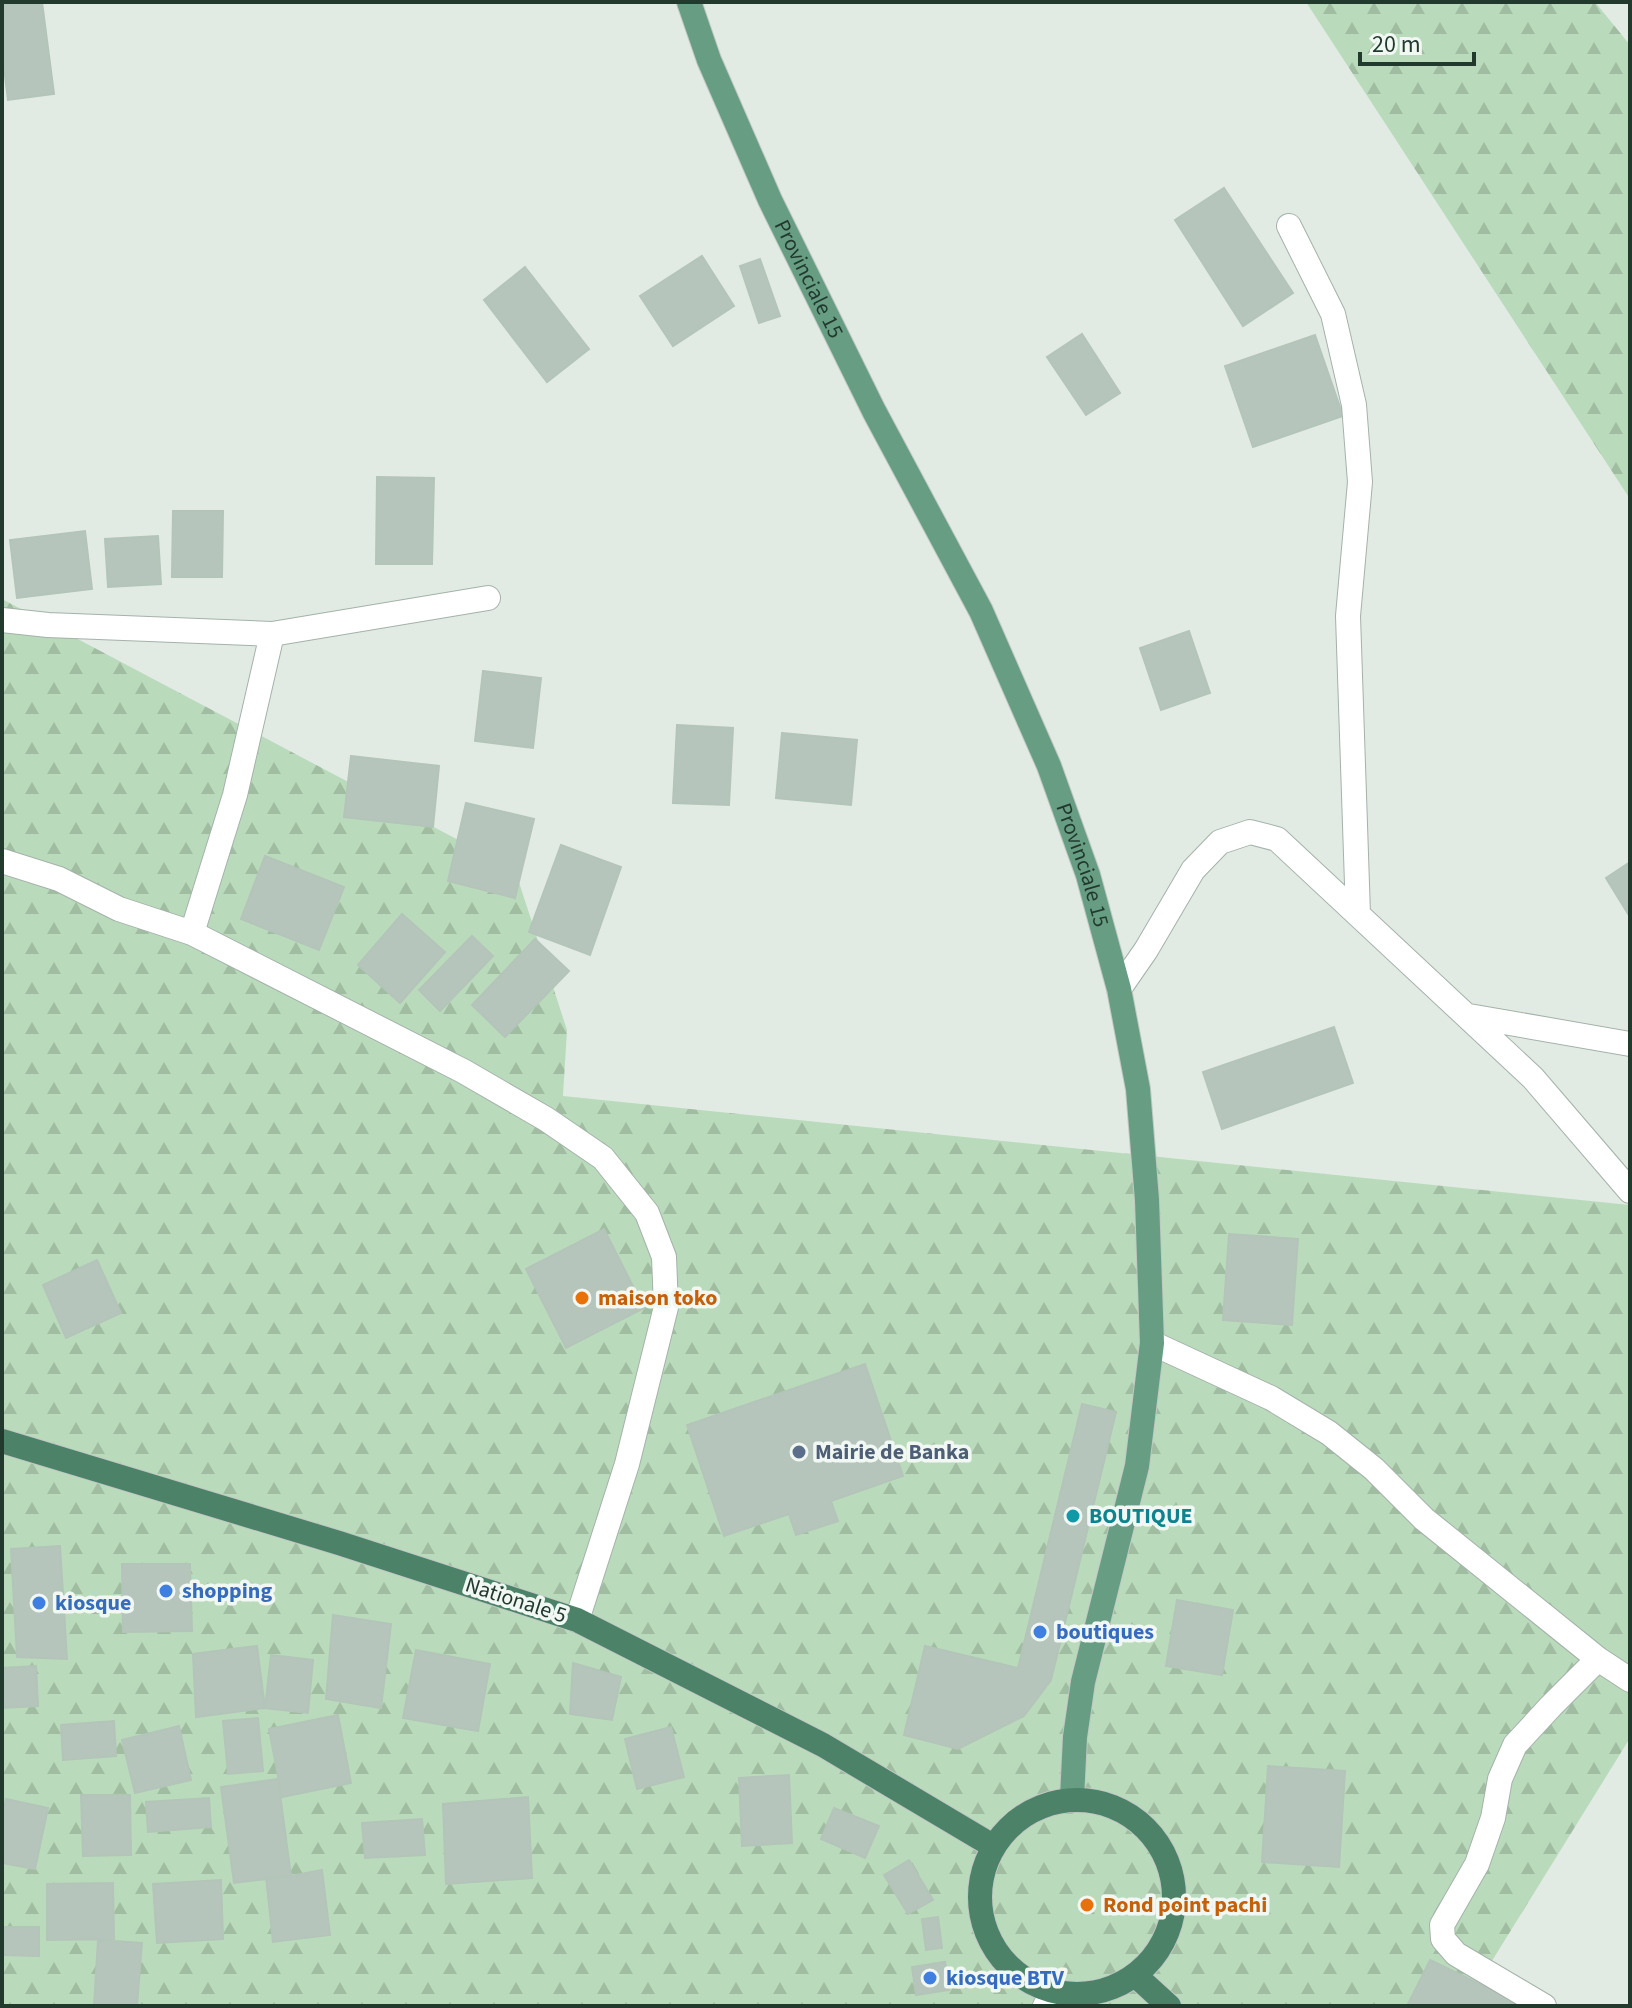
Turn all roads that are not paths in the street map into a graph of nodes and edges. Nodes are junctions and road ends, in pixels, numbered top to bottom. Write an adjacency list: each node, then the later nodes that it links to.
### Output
1 (689, 2): 9 (main road, Provinciale 15)
2 (1289, 226): 7 (street)
3 (488, 598): 5 (street)
4 (2, 620): 5 (street)
5 (272, 634): 8 (street)
6 (2, 861): 8 (street)
7 (1358, 914): 9 (street); 10 (street)
8 (192, 933): 15 (street)
9 (1119, 989): 13 (main road, Provinciale 15)
10 (1469, 1016): 11 (street); 12 (street)
11 (1630, 1044)
12 (1630, 1191)
13 (1152, 1343): 16 (street); 18 (main road, Provinciale 15)
14 (2, 1441): 15 (highway, Nationale 5)
15 (577, 1620): 19 (highway, Nationale 5)
16 (1598, 1659): 17 (street); 23 (street)
17 (1630, 1680)
18 (1072, 1798): 19 (highway); 20 (highway)
19 (993, 1846): 21 (highway)
20 (1135, 1975): 21 (highway); 22 (highway)
21 (1049, 1999)
22 (1169, 2006)
23 (1544, 2006)

